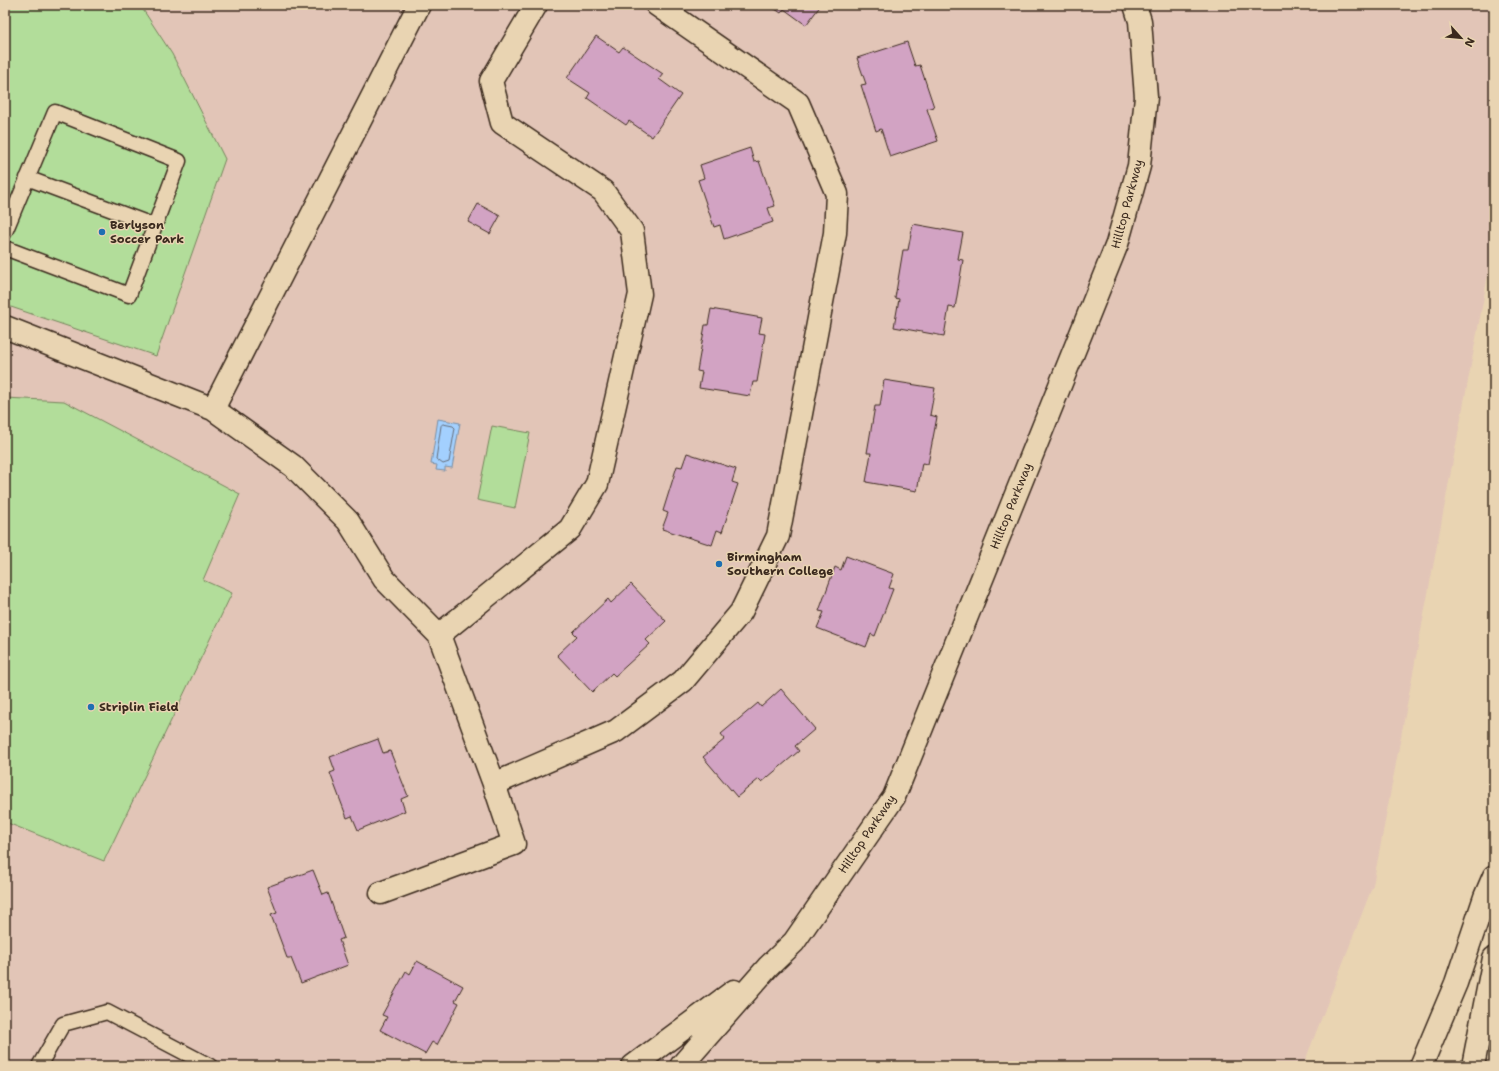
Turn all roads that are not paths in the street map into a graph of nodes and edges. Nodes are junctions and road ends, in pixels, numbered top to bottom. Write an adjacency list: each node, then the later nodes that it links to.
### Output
1 (419, 5): 10 (main road)
2 (536, 5): 11 (main road)
3 (657, 5): 12 (main road)
4 (1135, 5): 16 (main road, Hilltop Parkway)
5 (27, 178): 6 (lane); 6 (lane); 7 (lane)
6 (155, 226): 8 (lane)
7 (5, 232)
8 (5, 248)
9 (5, 327): 10 (main road)
10 (213, 408): 11 (main road)
11 (439, 635): 12 (main road)
12 (494, 784): 14 (main road)
13 (1494, 876): 21 (main road)
14 (381, 893)
15 (1494, 958): 22 (main road)
16 (768, 967): 19 (main road, Hilltop Parkway); 20 (main road, Hilltop Parkway)
17 (39, 1066): 18 (lane)
18 (210, 1066)
19 (633, 1066)
20 (681, 1066)
21 (1421, 1066)
22 (1473, 1066)

